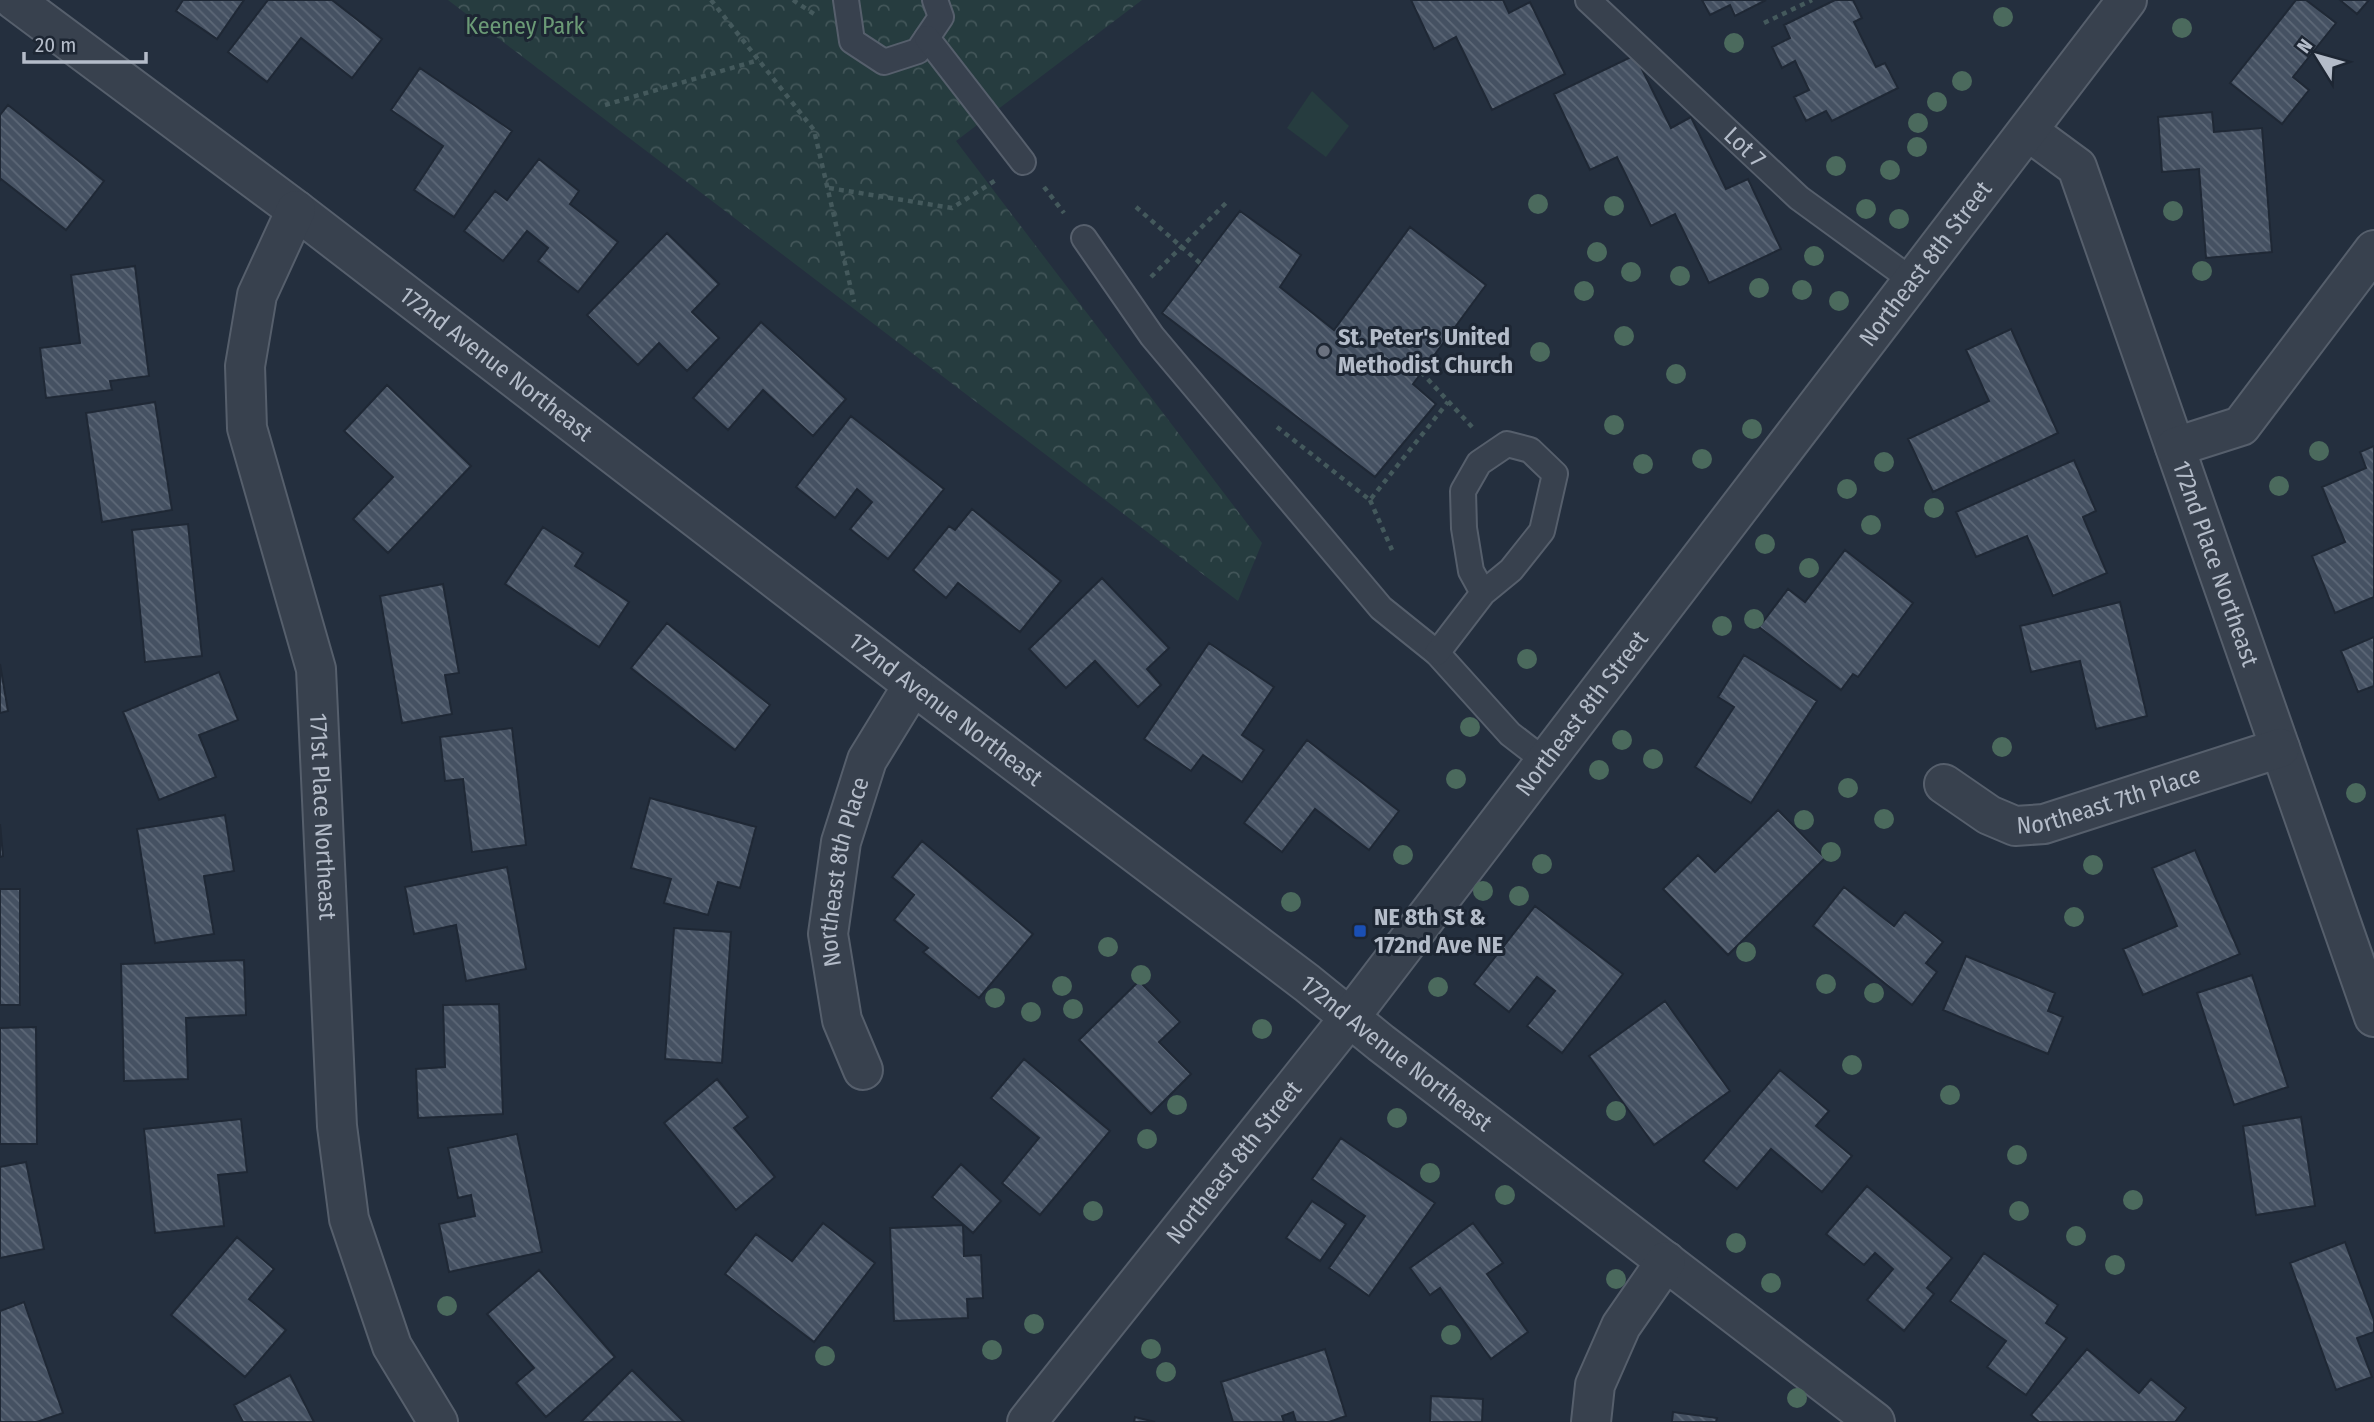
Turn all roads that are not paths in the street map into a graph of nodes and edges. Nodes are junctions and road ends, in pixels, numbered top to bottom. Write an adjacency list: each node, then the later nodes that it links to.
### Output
1 (13, 0): 9 (street, 172nd Avenue Northeast)
2 (846, 0): 6 (lane)
3 (935, 0): 6 (lane)
4 (1588, 0): 12 (lane, Lot 7)
5 (2127, 0): 7 (street, Northeast 8th Street)
6 (927, 38): 8 (lane)
7 (2028, 131): 12 (street, Northeast 8th Street); 13 (street, 172nd Place Northeast)
8 (1023, 162)
9 (296, 210): 16 (street, 172nd Avenue Northeast); 24 (street, 171st Place Northeast)
10 (1084, 238): 15 (lane)
11 (2374, 250): 13 (street)
12 (1913, 281): 18 (street, Northeast 8th Street)
13 (2175, 447): 17 (street, 172nd Place Northeast)
14 (1483, 593): 14 (lane); 15 (lane)
15 (1437, 653): 18 (lane)
16 (913, 685): 20 (street, 172nd Avenue Northeast); 22 (street, Northeast 8th Place)
17 (2280, 748): 19 (street, Northeast 7th Place); 21 (street, 172nd Place Northeast)
18 (1545, 761): 20 (street, Northeast 8th Street)
19 (1944, 784)
20 (1350, 1017): 23 (street, 172nd Avenue Northeast); 25 (street, Northeast 8th Street)
21 (2374, 1017)
22 (863, 1070)
23 (1666, 1261): 26 (street); 27 (street, 172nd Avenue Northeast)
24 (438, 1422)
25 (1027, 1422)
26 (1591, 1422)
27 (1875, 1422)

